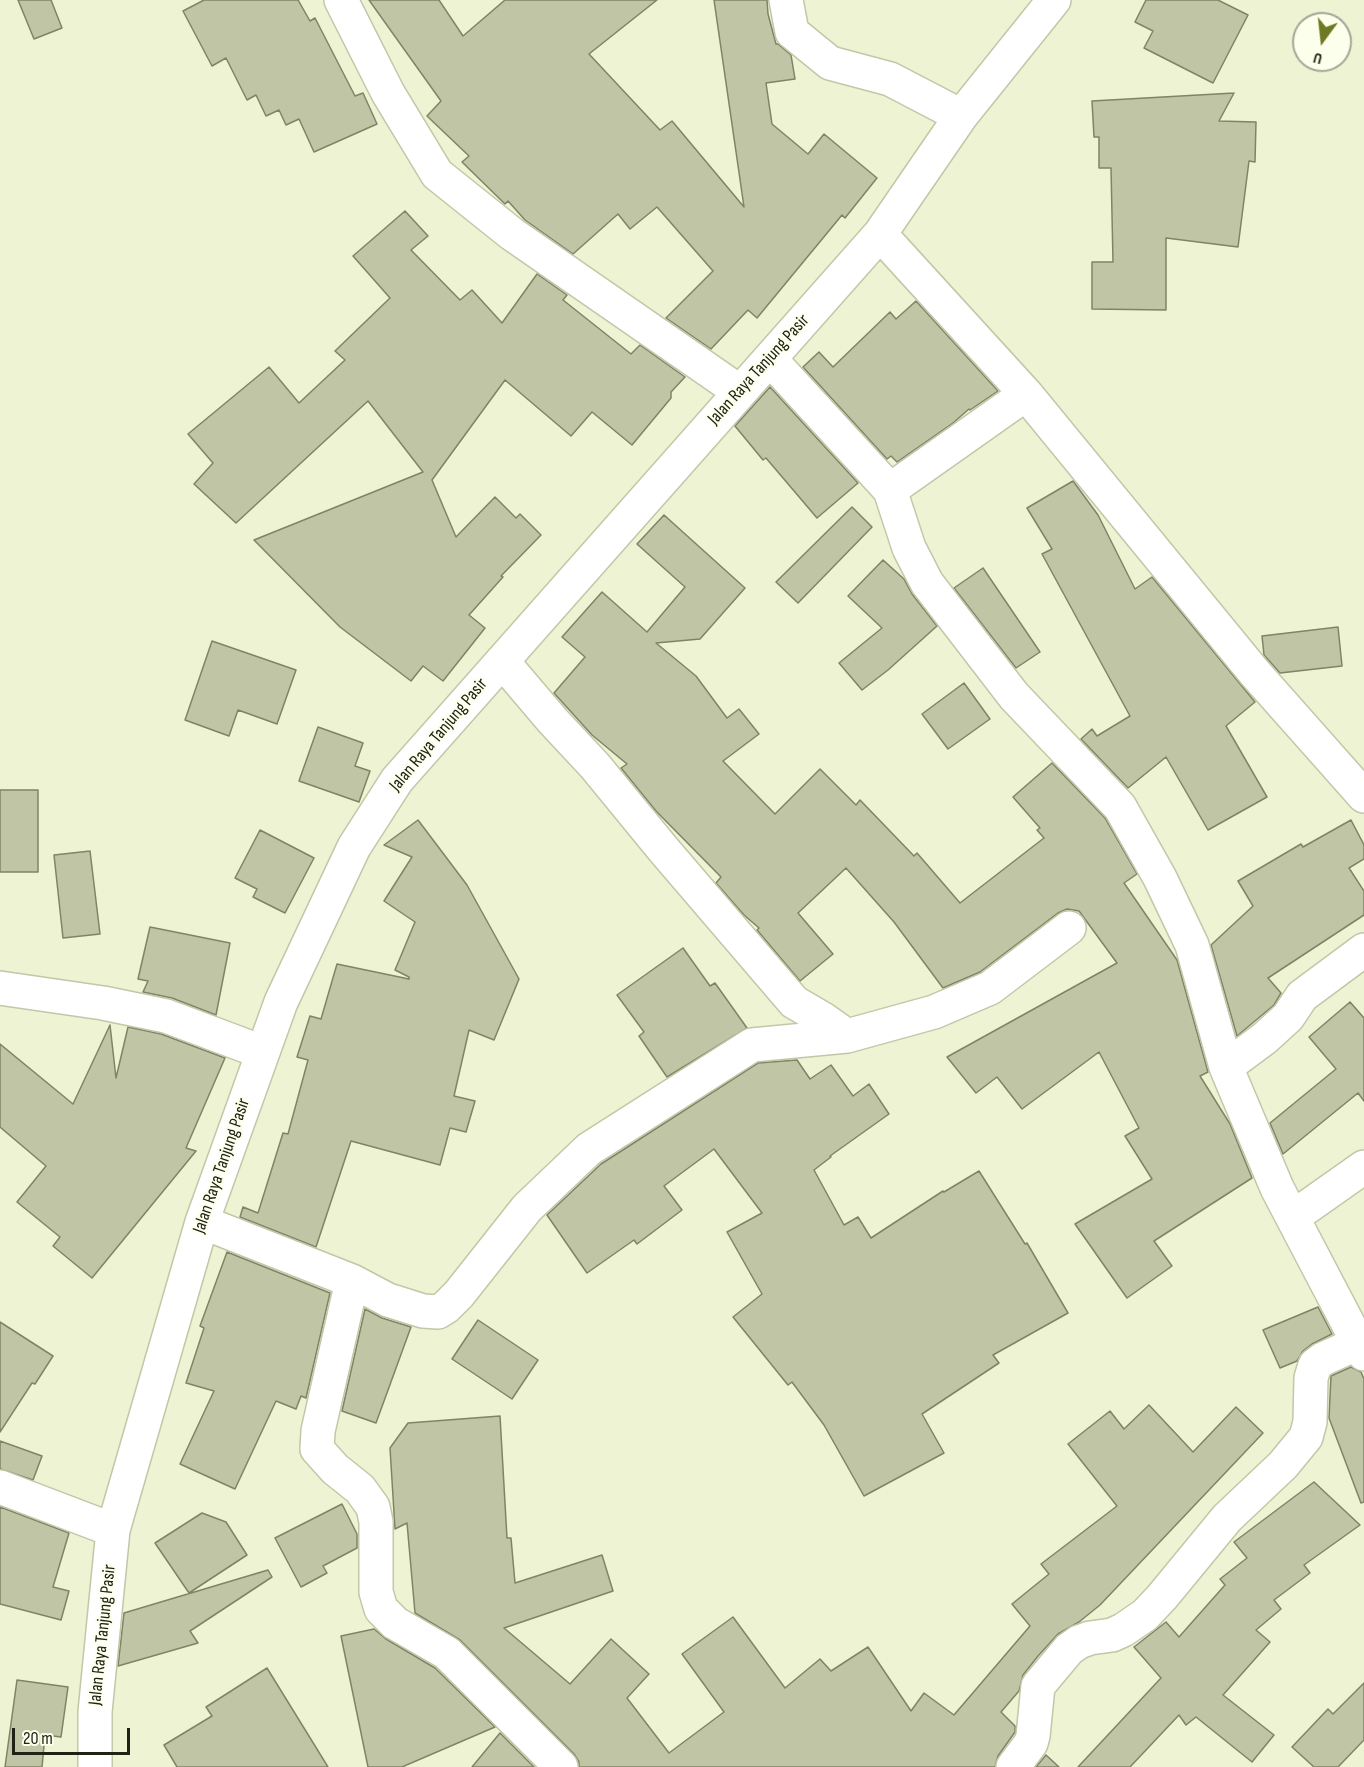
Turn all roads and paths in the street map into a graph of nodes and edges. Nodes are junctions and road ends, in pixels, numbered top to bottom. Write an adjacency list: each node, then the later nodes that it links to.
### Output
1 (341, 0): 7 (street)
2 (786, 0): 4 (street)
3 (1054, 0): 4 (street, Jalan Raya Tanjung Pasir)
4 (962, 116): 5 (street, Jalan Raya Tanjung Pasir)
5 (880, 234): 6 (street, Jalan Raya Tanjung Pasir); 8 (street)
6 (770, 359): 7 (street, Jalan Raya Tanjung Pasir); 9 (street)
7 (740, 392): 10 (street, Jalan Raya Tanjung Pasir)
8 (1026, 394): 9 (street); 11 (street)
9 (890, 490): 17 (street)
10 (502, 661): 15 (street); 16 (street, Jalan Raya Tanjung Pasir)
11 (1364, 796)
12 (1069, 928): 15 (street)
13 (1364, 950): 17 (street)
14 (0, 988): 16 (street)
15 (847, 1036): 21 (street)
16 (262, 1052): 20 (street, Jalan Raya Tanjung Pasir)
17 (1226, 1067): 19 (street)
18 (1364, 1167): 19 (street)
19 (1293, 1217): 22 (street)
20 (202, 1222): 21 (street); 24 (street, Jalan Raya Tanjung Pasir)
21 (352, 1281): 26 (street)
22 (1361, 1348): 27 (street)
23 (0, 1487): 24 (street)
24 (113, 1530): 25 (street, Jalan Raya Tanjung Pasir)
25 (95, 1767)
26 (561, 1767)
27 (1013, 1767)

